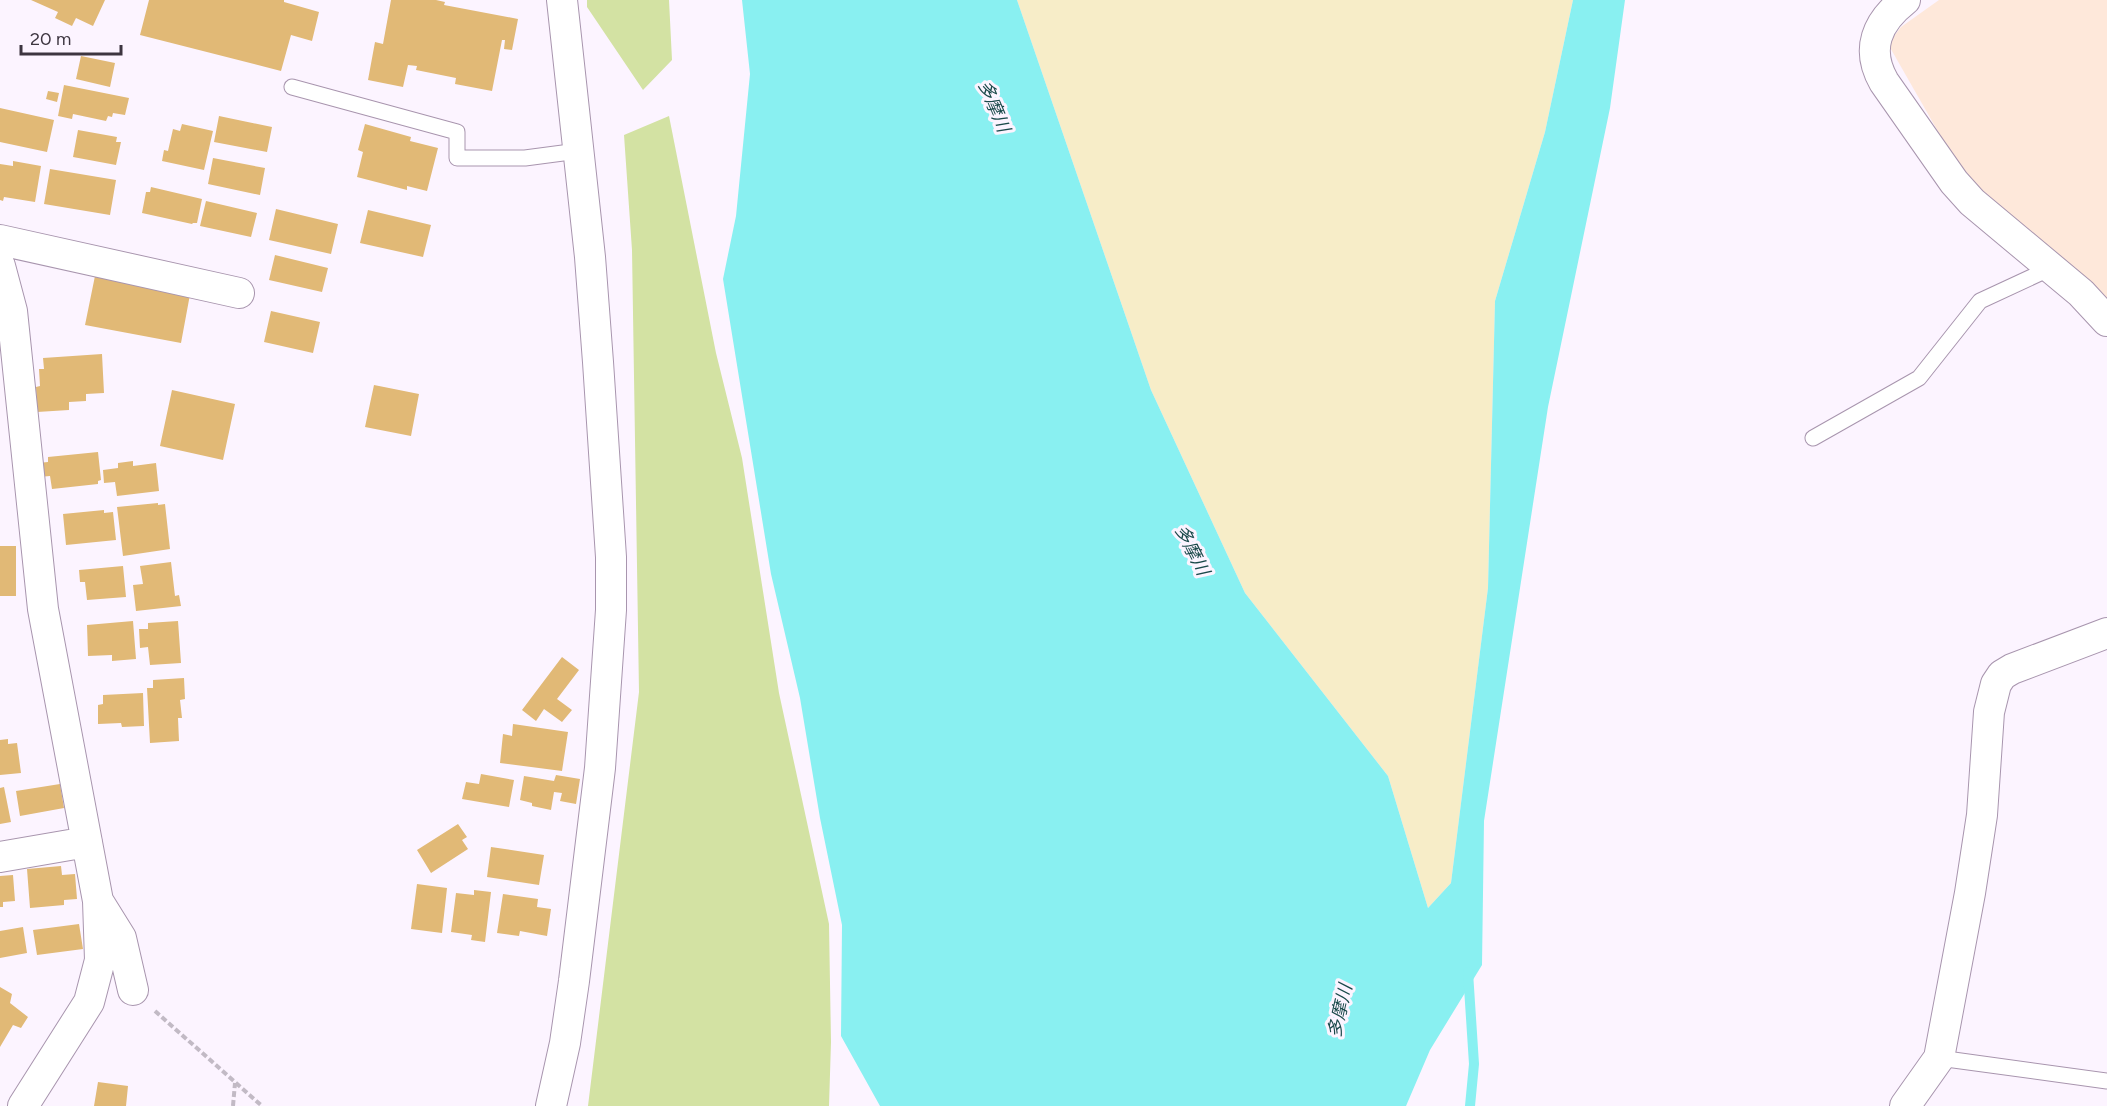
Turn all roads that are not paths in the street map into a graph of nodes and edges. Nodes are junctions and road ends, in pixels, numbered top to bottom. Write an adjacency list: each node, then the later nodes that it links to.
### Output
1 (561, 0): 4 (street)
2 (1905, 0): 7 (street)
3 (292, 87): 4 (lane)
4 (578, 151): 19 (street)
5 (0, 240): 8 (street)
6 (0, 266): 12 (street)
7 (2051, 268): 9 (street); 10 (lane)
8 (239, 293)
9 (2107, 321)
10 (1813, 438)
11 (2107, 633): 16 (street)
12 (87, 842): 13 (street); 14 (street)
13 (0, 857)
14 (98, 901): 15 (street); 18 (street)
15 (133, 990)
16 (1939, 1058): 17 (lane); 20 (street)
17 (2107, 1081)
18 (23, 1106)
19 (551, 1106)
20 (1905, 1106)

